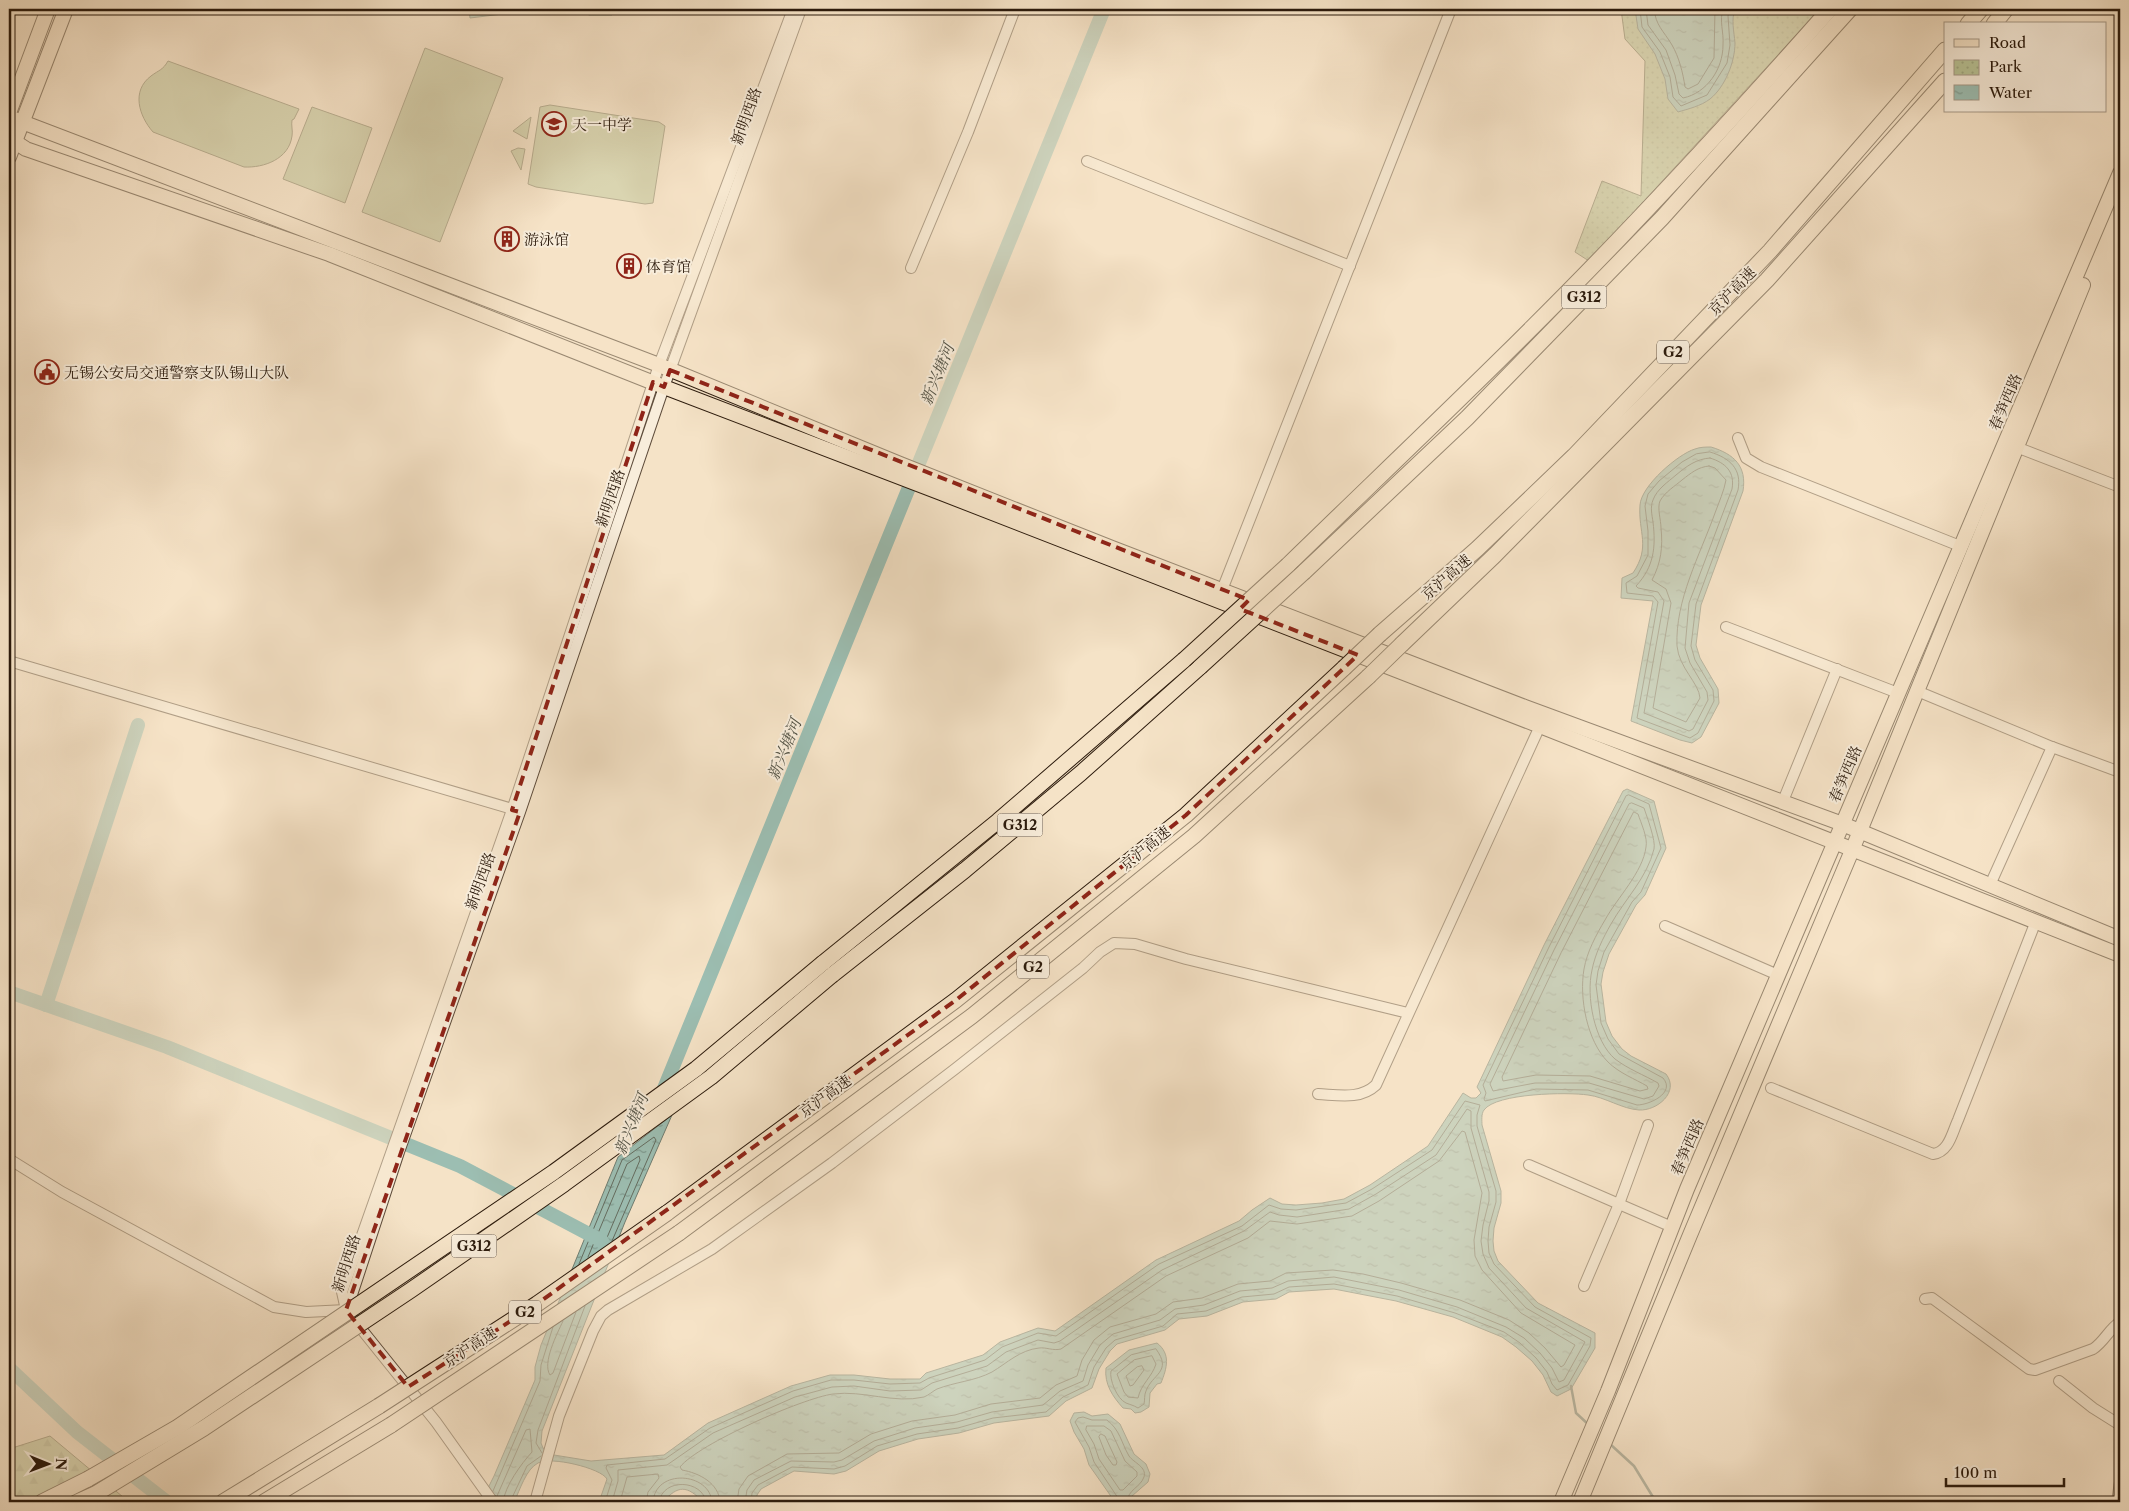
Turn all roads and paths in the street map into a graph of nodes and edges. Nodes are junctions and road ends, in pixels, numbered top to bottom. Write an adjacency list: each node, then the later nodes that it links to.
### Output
1 (48, 9): 15 (main road)
2 (66, 9): 16 (main road)
3 (793, 9): 24 (street, 新明西路)
4 (800, 9): 24 (street, 新明西路)
5 (1015, 9): 23 (street)
6 (1451, 9): 22 (street)
7 (1830, 9): 50 (highway, G312, bridge)
8 (1850, 9): 50 (highway, G312, bridge)
9 (1981, 9): 11 (highway)
10 (2006, 9): 12 (highway)
11 (1970, 22)
12 (1996, 22)
13 (1944, 51): 71 (highway, 京沪高速 / G2, bridge)
14 (1944, 82): 72 (highway, 京沪高速 / G2, bridge)
15 (9, 115): 16 (main road)
16 (22, 122): 17 (main road); 24 (main road)
17 (12, 140): 18 (main road); 25 (main road)
18 (9, 157)
19 (1087, 161): 22 (street)
20 (2120, 173): 27 (main road, 春笋西路)
21 (2120, 196): 27 (main road, 春笋西路)
22 (1350, 266): 30 (street)
23 (911, 268)
24 (664, 367): 25 (street, 新明西路); 30 (main road)
25 (658, 385): 36 (main road); 40 (street, 新明西路)
26 (1738, 438): 29 (street)
27 (2011, 445): 28 (street); 29 (main road, 春笋西路); 34 (main road, 春笋西路)
28 (2120, 487)
29 (1960, 546): 35 (main road, 春笋西路)
30 (1222, 590): 39 (main road)
31 (1726, 627): 33 (street)
32 (9, 661): 40 (street)
33 (1837, 670): 35 (street); 39 (street)
34 (1917, 691): 37 (street); 42 (main road, 春笋西路)
35 (1898, 693): 41 (main road, 春笋西路)
36 (1540, 726): 43 (main road); 52 (street)
37 (2052, 747): 38 (street); 45 (street)
38 (2120, 772)
39 (1783, 802): 41 (main road)
40 (516, 811): 64 (street, 新明西路)
41 (1842, 824): 42 (main road); 43 (main road, 春笋西路)
42 (1860, 831): 44 (main road, 春笋西路); 45 (main road)
43 (1835, 841): 44 (main road); 51 (main road, 春笋西路)
44 (1853, 848): 46 (main road); 58 (main road, 春笋西路)
45 (1990, 885): 48 (main road)
46 (2036, 921): 49 (main road); 53 (street)
47 (1665, 926): 51 (street)
48 (2120, 939)
49 (2120, 955)
50 (828, 969): 69 (highway, G312, bridge); 70 (highway, G312, bridge)
51 (1778, 975): 56 (main road, 春笋西路)
52 (1408, 1013): 54 (street); 74 (street)
53 (1771, 1088)
54 (1318, 1094)
55 (1648, 1125): 60 (street)
56 (1704, 1150): 58 (main road); 61 (main road, 春笋西路)
57 (9, 1159): 64 (street)
58 (1722, 1159): 76 (main road, 春笋西路)
59 (1529, 1165): 60 (street)
60 (1619, 1204): 61 (street); 62 (street)
61 (1672, 1226): 75 (main road, 春笋西路)
62 (1584, 1286)
63 (1925, 1299): 65 (street)
64 (346, 1310): 73 (street)
65 (2120, 1322)
66 (2058, 1381): 67 (street)
67 (2120, 1425)
68 (2120, 1482): 77 (street)
69 (42, 1502)
70 (77, 1502)
71 (223, 1502)
72 (264, 1502)
73 (493, 1502)
74 (535, 1502)
75 (1561, 1502)
76 (1580, 1502)
77 (2117, 1502)

